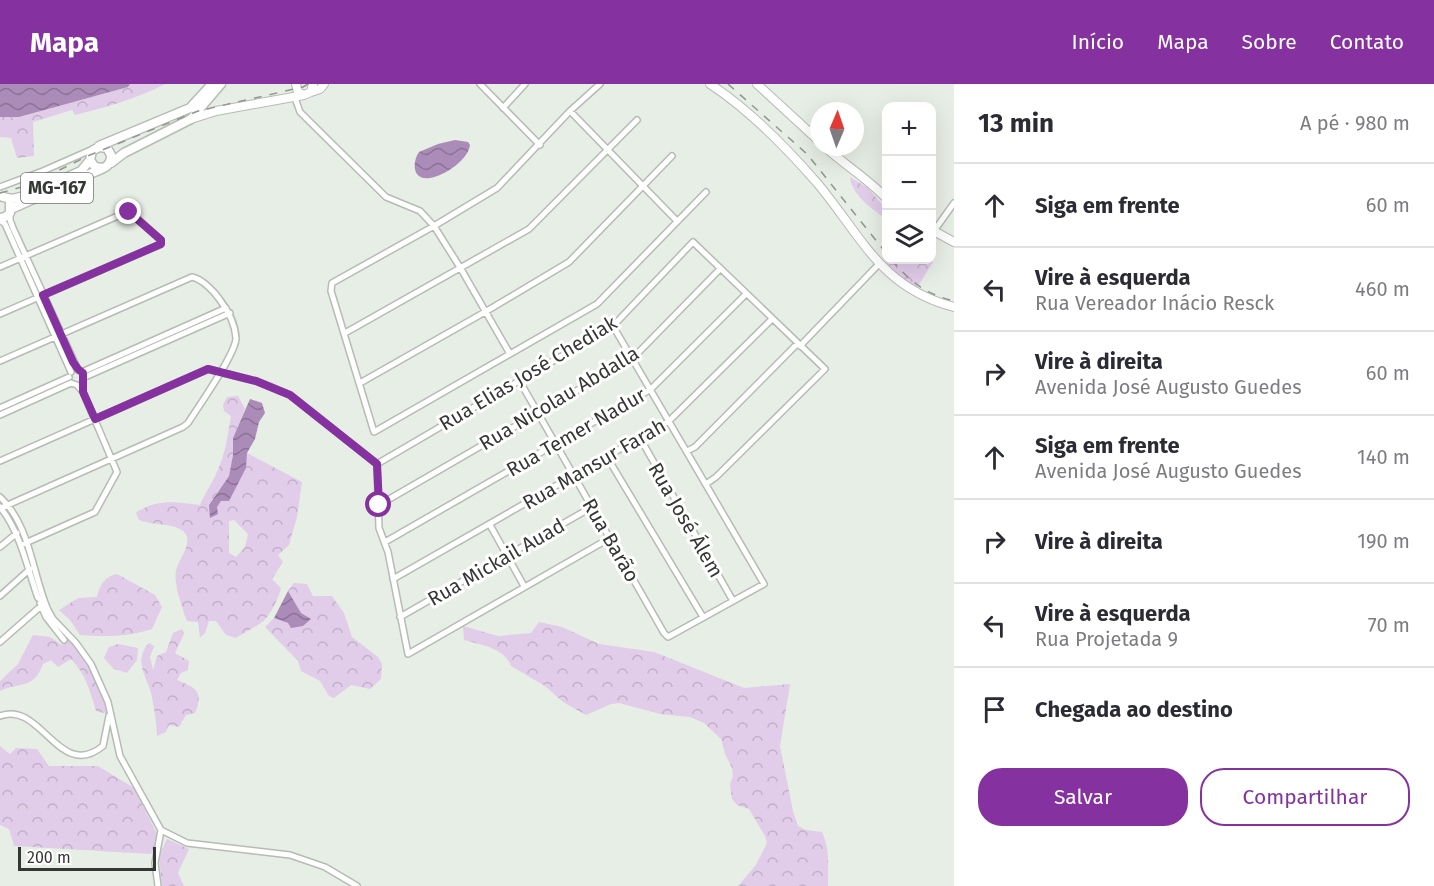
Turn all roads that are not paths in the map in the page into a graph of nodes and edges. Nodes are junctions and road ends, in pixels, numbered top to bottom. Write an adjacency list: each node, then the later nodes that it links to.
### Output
1 (212, 84): 17 (main road)
2 (221, 84): 13 (main road, MG-167)
3 (324, 84): 10 (street)
4 (480, 84): 11 (street)
5 (525, 84): 11 (street)
6 (600, 84): 12 (street)
7 (711, 84): 37 (street)
8 (758, 84): 15 (street)
9 (295, 89): 10 (street); 13 (street); 32 (street)
10 (310, 90)
11 (503, 108): 16 (street)
12 (570, 111): 16 (street); 18 (street)
13 (191, 119): 22 (main road, MG-167)
14 (637, 120): 18 (street)
15 (810, 133)
16 (540, 144): 32 (street)
17 (95, 148): 21 (main road, MG-167); 22 (main road, MG-167); 23 (street)
18 (607, 151): 24 (street); 39 (street)
19 (672, 156): 24 (street)
20 (835, 156): 26 (street)
21 (90, 160): 22 (main road, MG-167); 27 (main road, MG-167)
22 (107, 166): 29 (main road, MG-167)
23 (0, 187)
24 (644, 187): 31 (street); 45 (street)
25 (706, 192): 31 (street)
26 (882, 194)
27 (2, 197): 29 (main road)
28 (954, 203): 33 (street)
29 (11, 211): 30 (main road); 36 (street)
30 (0, 219): 36 (street)
31 (677, 221): 52 (street)
32 (434, 226): 39 (street); 49 (street)
33 (936, 227)
34 (936, 233): 35 (street)
35 (954, 242)
36 (23, 257): 38 (street); 42 (street); 42 (street)
37 (879, 264): 43 (street); 51 (street)
38 (0, 267)
39 (461, 269): 45 (street); 49 (street)
40 (720, 269): 41 (street); 48 (street, Rua Elias José Chediak); 53 (street, Rua Nicolau Abdalla)
41 (746, 294): 47 (street); 60 (street, Rua Temer Nadur)
42 (40, 296): 46 (street); 50 (street)
43 (954, 307)
44 (228, 311): 50 (street); 55 (street); 56 (street)
45 (486, 312): 52 (street); 59 (street)
46 (0, 314)
47 (772, 319): 51 (street); 66 (street, Rua Mansur Farah)
48 (613, 326): 53 (street); 58 (street, Rua Elias José Chediak)
49 (345, 333): 59 (street)
50 (57, 336): 54 (street); 56 (street); 57 (street)
51 (799, 345): 69 (street); 75 (street)
52 (510, 354): 59 (street)
53 (633, 358): 60 (street); 63 (street, Rua Nicolau Abdalla)
54 (0, 361)
55 (220, 372): 65 (street); 71 (street); 73 (street)
56 (82, 375): 57 (street); 57 (street); 61 (street)
57 (72, 379): 61 (street); 62 (street); 64 (street)
58 (519, 380): 63 (street, Rua Barão); 73 (street, Rua Elias José Chediak)
59 (360, 383)
60 (651, 389): 66 (street); 68 (street, Rua Temer Nadur)
61 (83, 392): 65 (street)
62 (0, 408)
63 (538, 413): 68 (street, Rua Barão); 78 (street, Rua Nicolau Abdalla)
64 (0, 415)
65 (95, 419): 71 (street); 72 (street)
66 (669, 421): 67 (street, Rua Mansur Farah); 69 (street)
67 (640, 438): 70 (street, Rua Mansur Farah); 93 (street, Rua José Álem)
68 (556, 445): 74 (street, Rua Barão); 84 (street, Rua Temer Nadur)
69 (687, 451): 75 (street)
70 (608, 457): 74 (street, Rua Mansur Farah); 96 (street)
71 (112, 458): 77 (street); 85 (street)
72 (0, 461)
73 (377, 464): 78 (street)
74 (574, 476): 79 (street, Rua Barão); 81 (street, Rua Mansur Farah)
75 (706, 484): 93 (street)
76 (0, 497): 77 (street)
77 (8, 504): 80 (street); 82 (street)
78 (379, 505): 84 (street)
79 (592, 507): 83 (street, Rua Barão); 87 (street, Rua Mickail Auad)
80 (1, 508): 82 (street)
81 (490, 525): 87 (street); 90 (street, Rua Mansur Farah)
82 (19, 531): 85 (street); 86 (street)
83 (610, 538): 91 (street); 96 (street, Rua Barão)
84 (385, 542): 90 (street)
85 (24, 544): 88 (street); 89 (street)
86 (0, 547)
87 (508, 557): 91 (street); 95 (street, Rua Mickail Auad)
88 (34, 566): 89 (street); 94 (street)
89 (28, 571): 92 (street); 94 (street)
90 (393, 579): 95 (street)
91 (524, 586): 95 (street)
92 (0, 596)
93 (733, 601): 96 (street)
94 (41, 602): 97 (street); 98 (street); 99 (street)
95 (400, 617)
96 (703, 617)
97 (64, 640)
98 (0, 642)
99 (110, 711): 100 (street); 101 (street)
100 (0, 716)
101 (161, 830): 102 (street); 103 (street)
102 (158, 886)
103 (357, 886)

